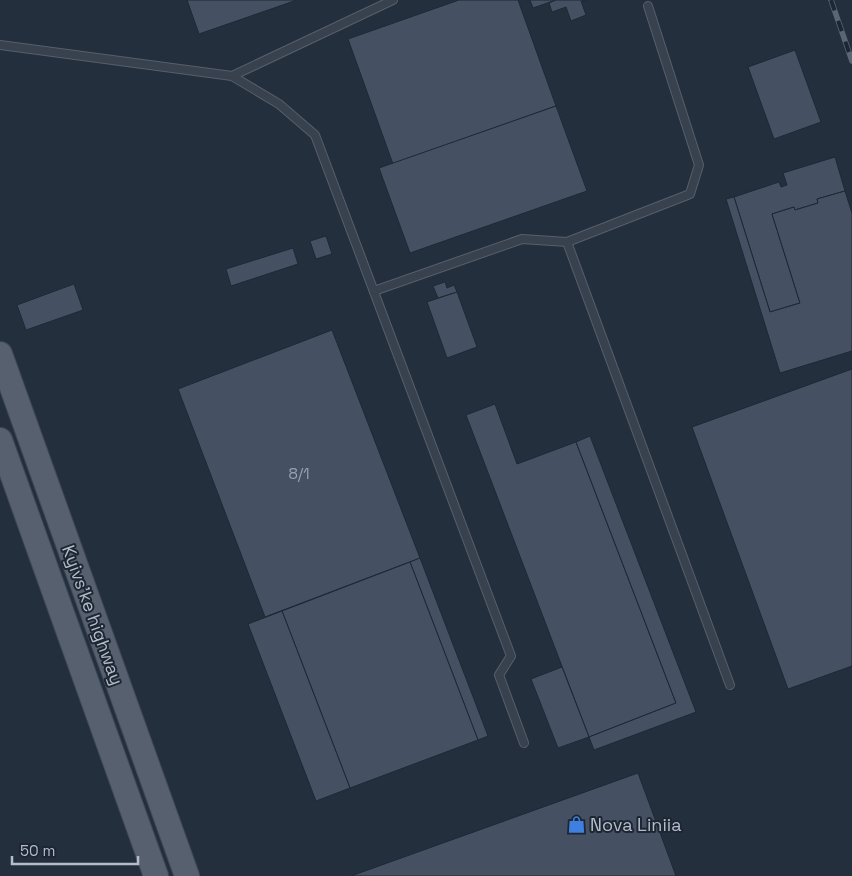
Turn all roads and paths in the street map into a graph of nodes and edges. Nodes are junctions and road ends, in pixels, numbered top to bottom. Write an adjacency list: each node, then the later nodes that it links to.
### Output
1 (393, 0): 4 (lane)
2 (648, 6): 5 (lane)
3 (0, 45): 4 (lane)
4 (232, 76): 6 (lane)
5 (567, 242): 6 (lane); 9 (lane)
6 (374, 292): 10 (lane)
7 (0, 354): 12 (main road, Kyivs'ke highway)
8 (0, 440): 11 (main road, Kyivs'ke highway)
9 (730, 685)
10 (524, 744)
11 (156, 876)
12 (187, 876)

